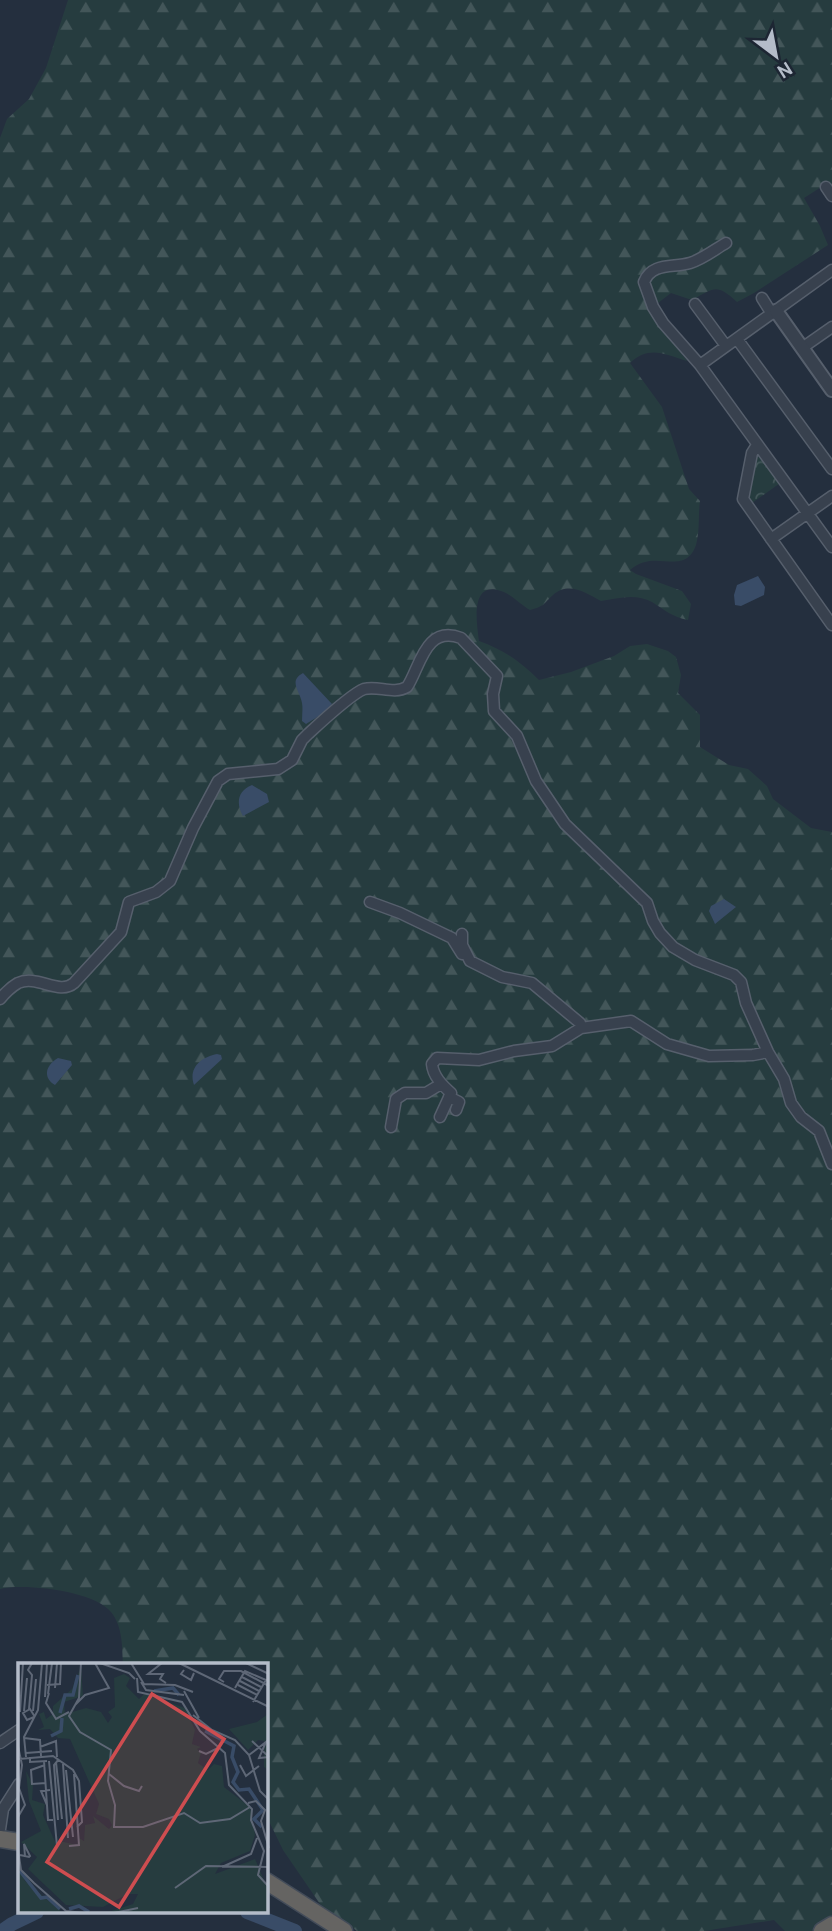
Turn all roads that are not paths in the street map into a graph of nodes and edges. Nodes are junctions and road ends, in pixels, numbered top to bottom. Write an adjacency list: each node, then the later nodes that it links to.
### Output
1 (726, 243): 10 (street)
2 (832, 270): 5 (street)
3 (762, 298): 5 (street)
4 (695, 304): 8 (street)
5 (774, 312): 7 (street); 9 (street)
6 (832, 327): 9 (street)
7 (737, 339): 8 (street); 13 (street)
8 (726, 346): 10 (street)
9 (802, 348): 11 (street)
10 (700, 365): 12 (street)
11 (831, 386)
12 (757, 445): 15 (street); 16 (street)
13 (832, 469)
14 (832, 496): 15 (street)
15 (808, 513): 16 (street); 17 (street)
16 (771, 539): 18 (street)
17 (832, 547)
18 (832, 625)
19 (370, 902): 21 (street)
20 (463, 934): 21 (street)
21 (470, 961): 25 (street)
22 (741, 987): 23 (street); 24 (street); 26 (street)
23 (730, 989)
24 (0, 999)
25 (581, 1028): 26 (street); 27 (street)
26 (768, 1052): 33 (street)
27 (442, 1085): 28 (street); 29 (street); 32 (street)
28 (432, 1093)
29 (449, 1097): 30 (street); 31 (street)
30 (456, 1110)
31 (440, 1117)
32 (391, 1127)
33 (832, 1164)
34 (18, 1731): 35 (street)
35 (0, 1744)
36 (18, 1786): 37 (street)
37 (0, 1829)
38 (0, 1839): 39 (highway)
39 (18, 1842)
40 (268, 1882): 42 (highway)
41 (832, 1925): 43 (highway)
42 (344, 1931)
43 (822, 1931)

